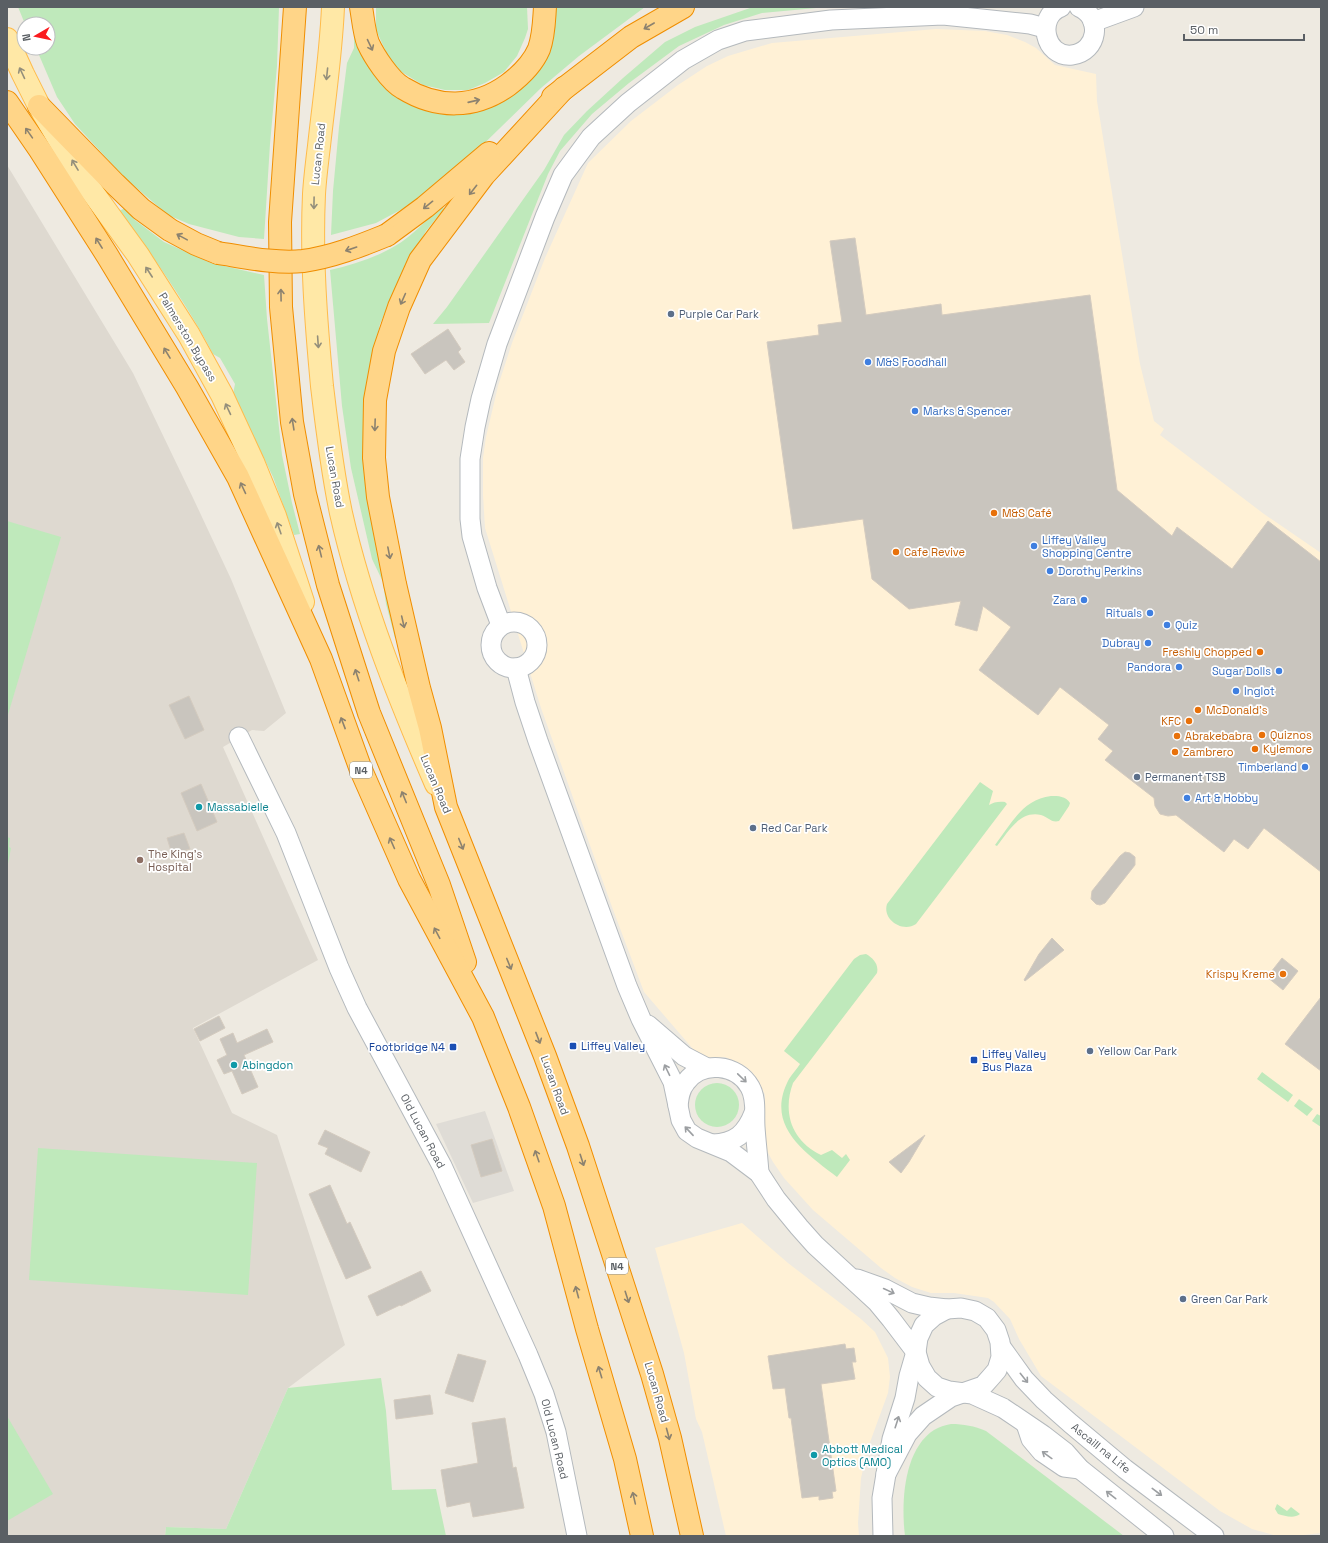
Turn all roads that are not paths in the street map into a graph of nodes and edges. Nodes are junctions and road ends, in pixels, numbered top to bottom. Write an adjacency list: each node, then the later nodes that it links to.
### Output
1 (295, 7): 20 (highway, one-way to 1)
2 (333, 7): 19 (main road, Lucan Road, one-way to 19)
3 (361, 7): 4 (highway, one-way to 4)
4 (545, 7)
5 (683, 7): 12 (highway, one-way to 12)
6 (1061, 7): 10 (street)
7 (1078, 7): 9 (street)
8 (1134, 7): 9 (street)
9 (1094, 22): 10 (street)
10 (1045, 28): 15 (street)
11 (7, 39): 14 (main road, Palmerston Bypass, one-way to 11)
12 (564, 88): 14 (highway, one-way to 14, bridge); 19 (highway, one-way to 19)
13 (7, 102): 16 (highway, one-way to 13)
14 (39, 106): 16 (main road, Palmerston Bypass, one-way to 14)
15 (502, 625): 17 (street); 17 (street)
16 (321, 659): 20 (highway, N4, one-way to 16)
17 (516, 668): 21 (street)
18 (240, 737): 33 (street, Old Lucan Road)
19 (446, 807): 35 (highway, Lucan Road / N4, one-way to 35)
20 (483, 1016): 34 (highway, N4, one-way to 20)
21 (641, 1019): 22 (street); 23 (street, one-way to 21)
22 (707, 1068): 23 (street); 24 (street, one-way to 24)
23 (678, 1107): 25 (street, one-way to 23)
24 (754, 1114): 25 (street); 26 (street)
25 (712, 1144): 26 (street)
26 (759, 1173): 27 (street)
27 (852, 1278): 28 (street, one-way to 28); 30 (street)
28 (947, 1309): 29 (street); 30 (street)
29 (1001, 1347): 31 (street); 38 (street, Ascaill na Life, one-way to 38)
30 (916, 1352): 31 (street); 32 (street, one-way to 30)
31 (964, 1392): 32 (street); 37 (street, one-way to 31)
32 (886, 1474): 36 (street)
33 (577, 1536)
34 (642, 1536)
35 (692, 1536)
36 (883, 1536)
37 (1164, 1536)
38 (1214, 1536)

